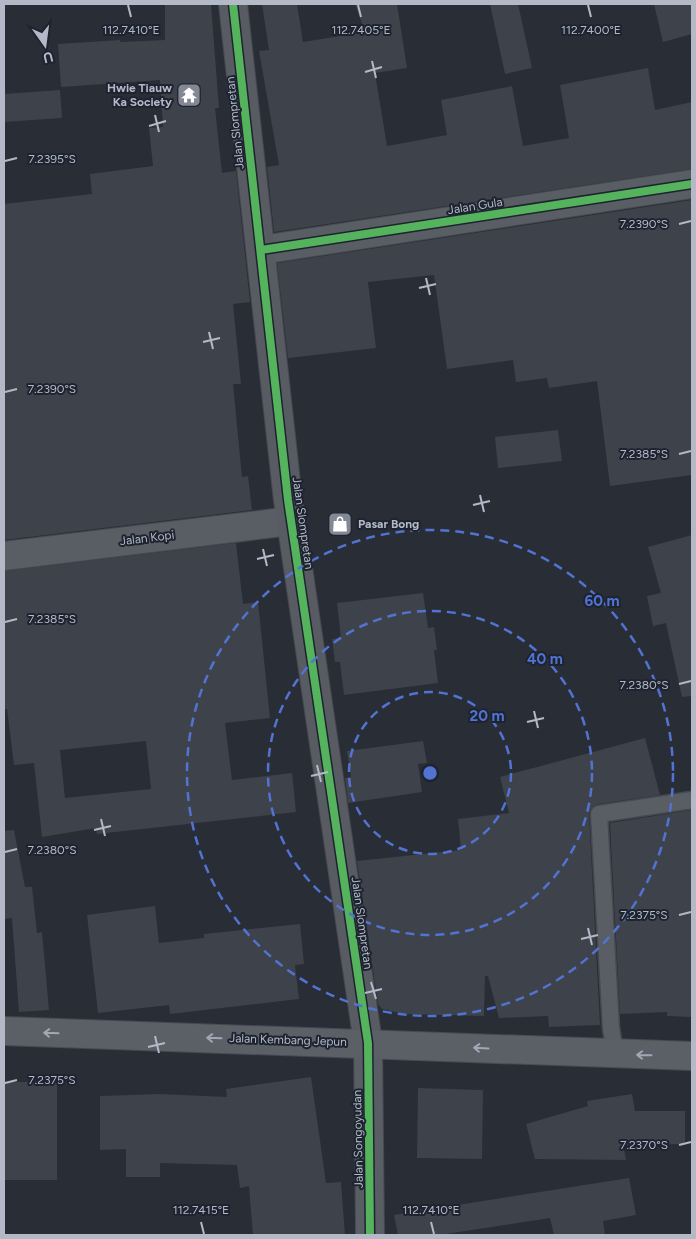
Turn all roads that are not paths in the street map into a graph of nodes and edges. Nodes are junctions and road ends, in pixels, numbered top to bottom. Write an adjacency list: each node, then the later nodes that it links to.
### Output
1 (233, 4): 3 (street, Jalan Slompretan)
2 (692, 184): 3 (street, Jalan Gula)
3 (261, 250): 4 (street, Jalan Slompretan)
4 (291, 521): 5 (street, Jalan Kopi); 8 (street, Jalan Slompretan)
5 (4, 556)
6 (692, 800): 9 (lane)
7 (4, 1031): 8 (main road, Jalan Kembang Jepun, one-way to 7)
8 (368, 1043): 9 (main road, Jalan Kembang Jepun, one-way to 8); 11 (street, Jalan Songoyudan)
9 (616, 1054): 10 (main road, Jalan Kembang Jepun, one-way to 9)
10 (692, 1056)
11 (370, 1235)

